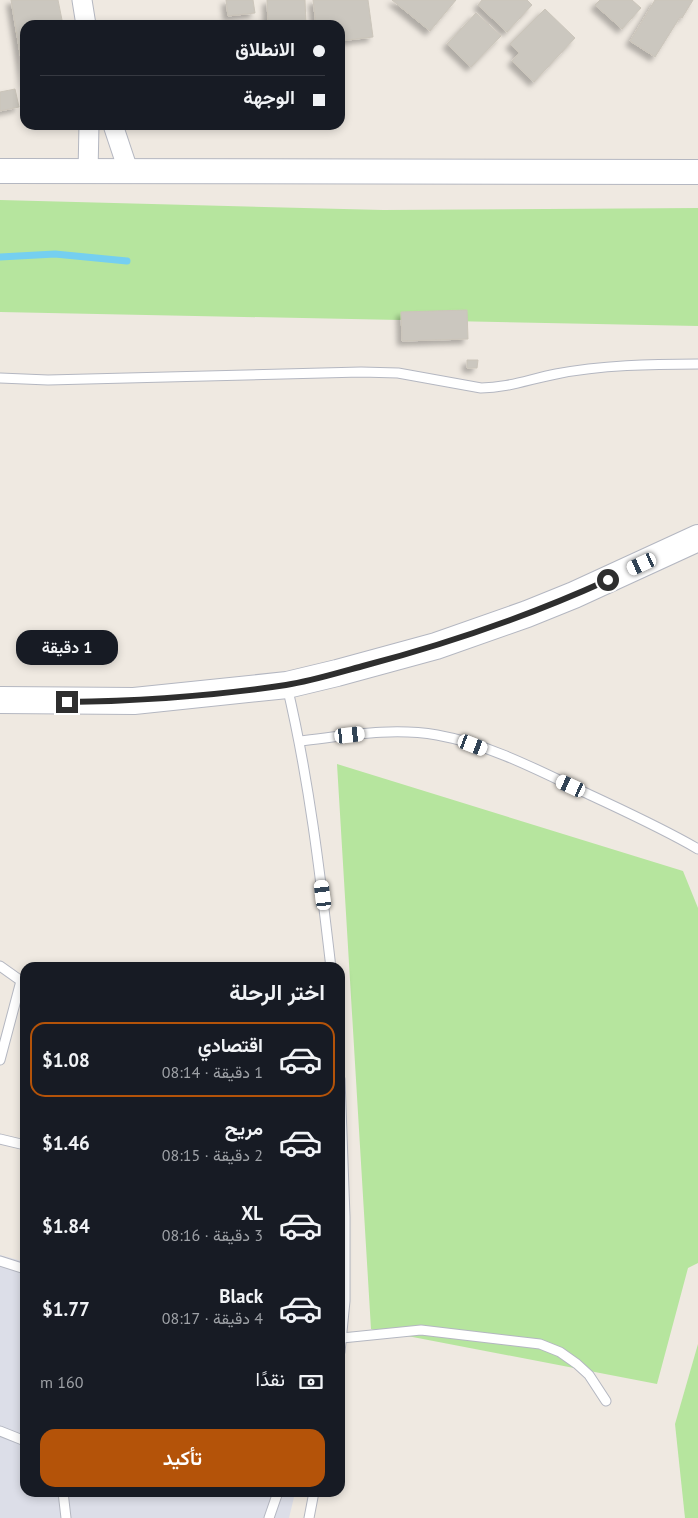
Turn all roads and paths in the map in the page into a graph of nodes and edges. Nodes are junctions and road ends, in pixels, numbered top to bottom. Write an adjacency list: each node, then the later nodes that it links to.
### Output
1 (82, 0): 2 (street)
2 (85, 20)
3 (89, 130): 6 (street)
4 (115, 130): 8 (street)
5 (0, 171): 6 (street)
6 (88, 172): 8 (street)
7 (698, 172): 8 (street)
8 (129, 173)
9 (698, 364): 10 (lane)
10 (0, 378)
11 (698, 538): 12 (main road)
12 (287, 684): 13 (main road); 14 (lane)
13 (0, 700)
14 (300, 741): 15 (lane); 16 (lane)
15 (698, 849)
16 (330, 962)
17 (0, 966): 18 (lane)
18 (20, 980)
19 (20, 992): 20 (lane)
20 (0, 1060)
21 (0, 1139): 22 (lane)
22 (20, 1144)
23 (0, 1261): 24 (lane)
24 (20, 1268)
25 (345, 1338): 26 (lane)
26 (606, 1401)
27 (0, 1431): 28 (lane)
28 (20, 1439)
29 (64, 1497): 32 (lane)
30 (276, 1497): 33 (lane)
31 (313, 1497): 34 (lane)
32 (66, 1518)
33 (269, 1518)
34 (309, 1518)

